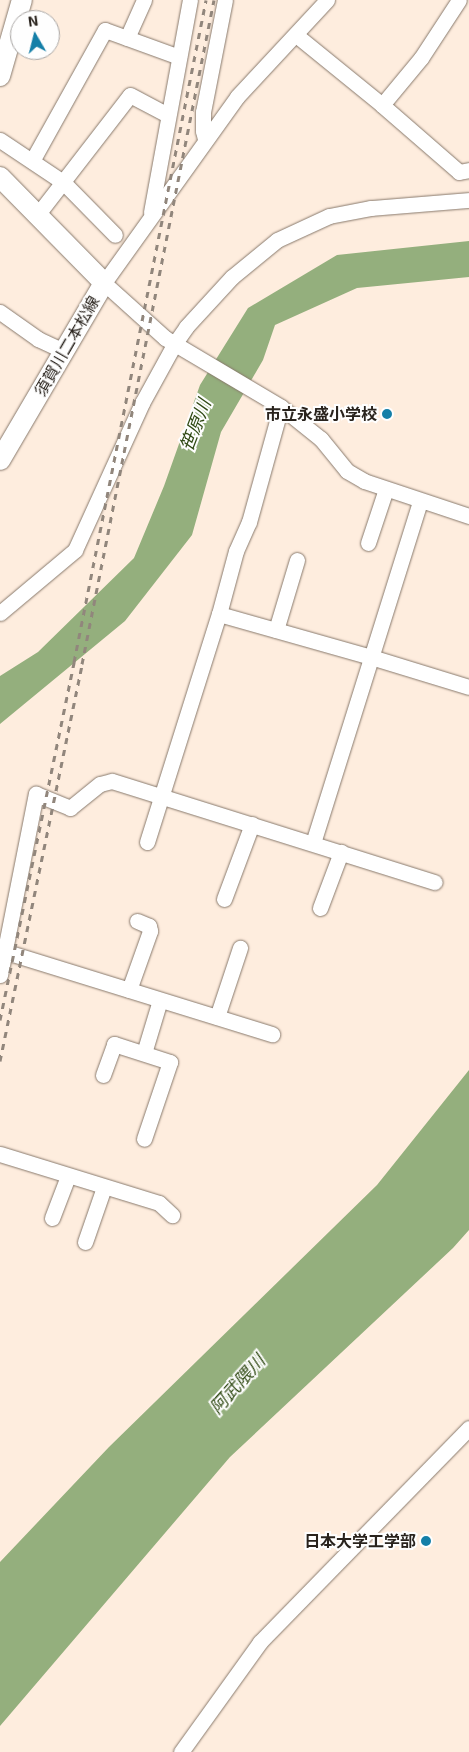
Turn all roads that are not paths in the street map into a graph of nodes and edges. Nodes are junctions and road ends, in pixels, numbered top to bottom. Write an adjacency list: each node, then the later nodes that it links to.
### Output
1 (21, 0): 10 (main road)
2 (144, 0): 8 (street)
3 (190, 0): 9 (street)
4 (225, 0): 13 (street)
5 (327, 0): 7 (street)
6 (462, 6): 11 (street)
7 (296, 35): 11 (street); 13 (street)
8 (128, 38): 9 (street); 15 (street)
9 (179, 57): 12 (street)
10 (0, 76)
11 (382, 105): 16 (street)
12 (168, 115): 18 (street); 21 (street)
13 (205, 139): 21 (street)
14 (0, 140): 15 (street)
15 (32, 161): 18 (street)
16 (469, 170)
17 (0, 177): 20 (main road, 須賀川二本松線)
18 (63, 182): 20 (street); 22 (street)
19 (469, 200): 25 (street)
20 (38, 214): 23 (main road, 須賀川二本松線)
21 (150, 216): 23 (street)
22 (115, 235)
23 (104, 283): 25 (street); 26 (main road, 須賀川二本松線)
24 (0, 312): 26 (street)
25 (177, 345): 27 (street); 36 (street)
26 (64, 352): 28 (main road, 須賀川二本松線)
27 (278, 406): 29 (street); 35 (street)
28 (0, 460)
29 (386, 489): 30 (street); 33 (street)
30 (420, 501): 31 (street); 39 (street)
31 (469, 516)
32 (256, 529): 35 (street)
33 (368, 543)
34 (297, 560): 38 (street)
35 (230, 571): 37 (street)
36 (0, 613)
37 (219, 614): 38 (street); 41 (street)
38 (276, 630): 39 (street)
39 (371, 656): 40 (street); 44 (street)
40 (469, 687)
41 (161, 796): 42 (street); 43 (street); 51 (street)
42 (252, 824): 44 (street); 47 (street)
43 (147, 842)
44 (313, 843): 45 (street)
45 (341, 852): 46 (street); 48 (street)
46 (435, 882)
47 (224, 899)
48 (320, 908)
49 (137, 921): 53 (street)
50 (240, 948): 55 (street)
51 (2, 951): 52 (street); 53 (street)
52 (0, 975)
53 (130, 990): 54 (street)
54 (160, 1000): 55 (street); 57 (street)
55 (217, 1017): 56 (street)
56 (272, 1034)
57 (144, 1053): 58 (street); 59 (street)
58 (103, 1075)
59 (144, 1139)
60 (0, 1154): 61 (street)
61 (68, 1176): 62 (street); 64 (street)
62 (104, 1187): 63 (street); 65 (street)
63 (172, 1215)
64 (52, 1218)
65 (85, 1242)
66 (469, 1428): 67 (street)
67 (181, 1752)

